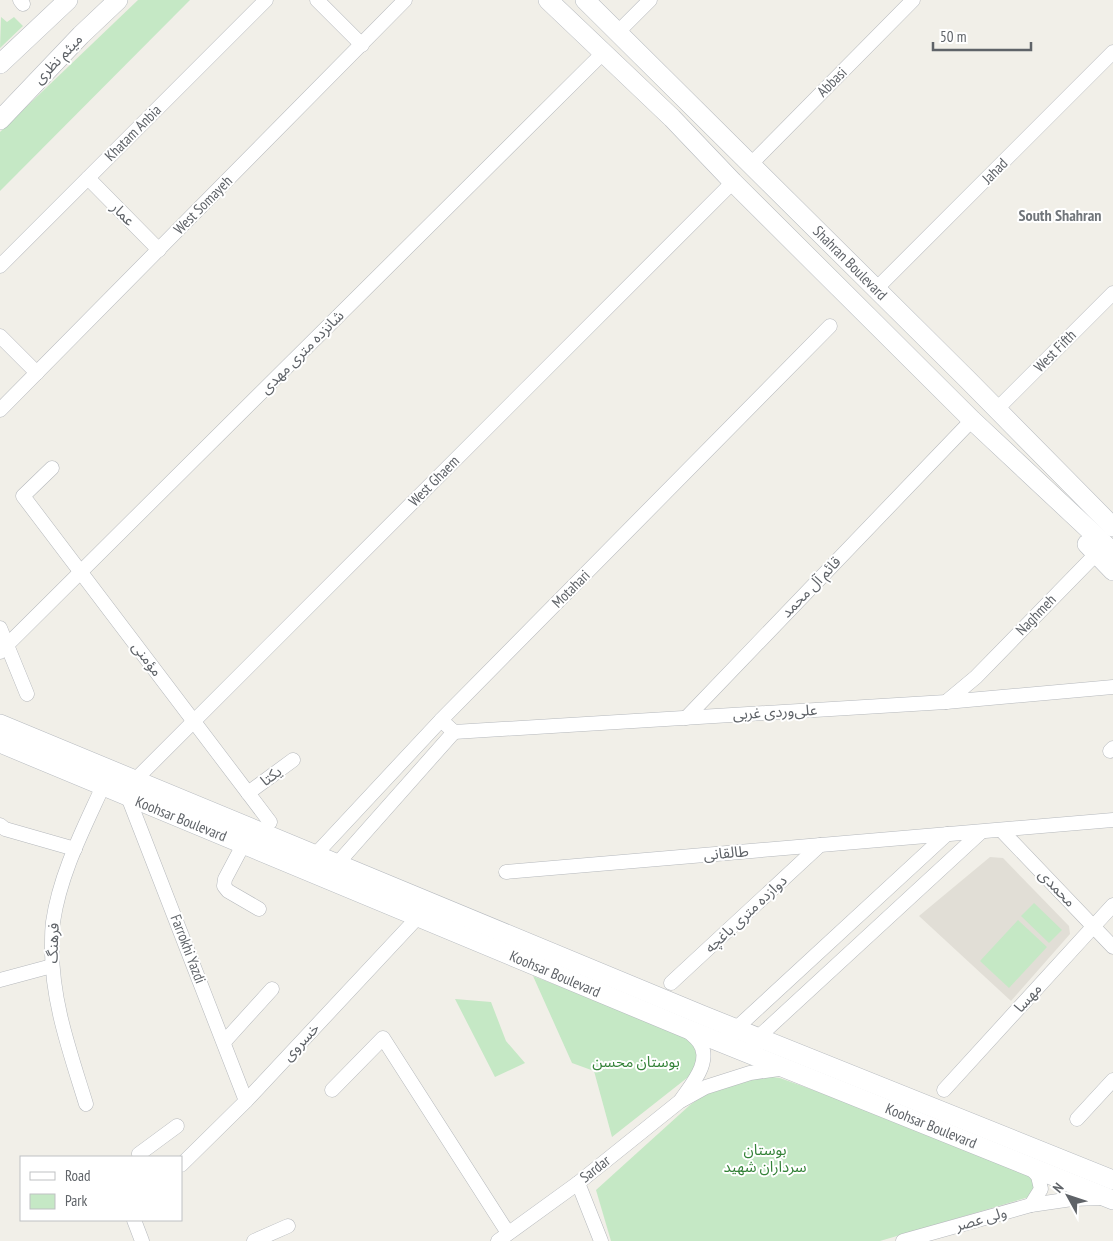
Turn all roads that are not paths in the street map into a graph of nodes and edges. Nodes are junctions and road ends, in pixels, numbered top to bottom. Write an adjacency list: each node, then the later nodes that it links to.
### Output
1 (68, 0): 14 (main road)
2 (118, 0): 15 (main road, میثم نظری)
3 (266, 0): 17 (street, Khatam Anbia)
4 (317, 0): 11 (street)
5 (406, 0): 11 (street, West Somayeh)
6 (548, 0): 12 (main road, Shahran Boulevard)
7 (584, 0): 10 (main road, Shahran Boulevard)
8 (650, 0): 10 (street)
9 (913, 0): 16 (street, Abbasi)
10 (618, 32): 16 (main road, Shahran Boulevard)
11 (362, 45): 19 (street, West Somayeh)
12 (604, 52): 18 (main road, Shahran Boulevard); 35 (street, شانزده متری مهدی)
13 (1113, 52): 21 (street, Jahad)
14 (0, 64)
15 (4, 114)
16 (751, 164): 21 (main road, Shahran Boulevard)
17 (88, 178): 19 (street, عمار); 20 (street, Khatam Anbia)
18 (733, 182): 28 (main road, Shahran Boulevard); 45 (street, West Ghaem)
19 (159, 250): 25 (street, West Somayeh)
20 (0, 266)
21 (876, 289): 26 (main road, Shahran Boulevard)
22 (1113, 293): 26 (street, West Fifth)
23 (830, 326): 44 (street, Motahari)
24 (0, 336): 25 (street)
25 (37, 373): 27 (street, West Somayeh)
26 (997, 409): 30 (main road, Shahran Boulevard)
27 (0, 410)
28 (972, 420): 33 (main road, Shahran Boulevard); 43 (street, قائم آل محمد)
29 (52, 468): 35 (street, مؤمنی)
30 (1080, 494): 31 (main road); 32 (main road, Shahran Boulevard)
31 (1113, 513)
32 (1113, 527)
33 (1105, 553): 34 (main road, Shahran Boulevard); 38 (street, Naghmeh)
34 (1113, 571)
35 (81, 572): 37 (street, شانزده متری مهدی); 45 (street, مؤمنی)
36 (0, 628): 37 (street)
37 (3, 648): 40 (street)
38 (976, 676): 41 (street); 42 (street, Naghmeh)
39 (1113, 687): 41 (street, علی‌وردی غربی)
40 (27, 694)
41 (985, 699): 42 (street, علی‌وردی غربی)
42 (946, 702): 43 (street, علی‌وردی غربی)
43 (686, 718): 47 (street, علی‌وردی غربی)
44 (441, 720): 47 (street); 62 (street, Motahari)
45 (194, 721): 51 (street, West Ghaem); 52 (street, مؤمنی)
46 (0, 724): 51 (main road, Koohsar Boulevard)
47 (454, 732): 63 (street)
48 (0, 743): 50 (main road, Koohsar Boulevard)
49 (293, 760): 52 (street, یکتا)
50 (103, 786): 51 (main road, Koohsar Boulevard); 61 (street, فرهنگ)
51 (132, 789): 59 (main road, Koohsar Boulevard); 62 (main road, Koohsar Boulevard); 77 (street, Farrokhi Yazdi)
52 (248, 793): 54 (street, مؤمنی)
53 (1113, 820): 56 (street, طالقانی)
54 (270, 822)
55 (0, 826): 61 (street)
56 (1001, 830): 57 (street, طالقانی); 68 (street, محمدی)
57 (982, 832): 58 (street, طالقانی); 76 (street)
58 (947, 834): 60 (street, طالقانی); 75 (street)
59 (243, 845): 66 (street); 67 (main road, Koohsar Boulevard)
60 (820, 845): 64 (street, طالقانی); 72 (street, دوازده متری باغچه)
61 (75, 849): 70 (street, فرهنگ)
62 (314, 855): 63 (main road, Koohsar Boulevard)
63 (337, 864): 75 (main road, Koohsar Boulevard)
64 (506, 872)
65 (1113, 905): 68 (street, مهسا)
66 (259, 909)
67 (418, 917): 74 (main road, Koohsar Boulevard); 84 (street, خسروی)
68 (1094, 926): 69 (street, محمدی); 83 (street, مهسا)
69 (1113, 947)
70 (52, 966): 71 (street); 86 (street, فرهنگ)
71 (0, 980)
72 (671, 983)
73 (272, 989): 77 (street)
74 (685, 1028): 78 (main road, Koohsar Boulevard); 85 (street, Sardar)
75 (736, 1029): 76 (main road, Koohsar Boulevard); 78 (street)
76 (758, 1037): 79 (street); 93 (main road, Koohsar Boulevard)
77 (224, 1042): 84 (street, Farrokhi Yazdi)
78 (720, 1042): 79 (main road, Koohsar Boulevard)
79 (743, 1050): 80 (main road, Koohsar Boulevard)
80 (786, 1068): 85 (street, Sardar); 91 (main road, Koohsar Boulevard)
81 (1113, 1080): 87 (street)
82 (332, 1090): 97 (street)
83 (944, 1090)
84 (246, 1101): 90 (street, خسروی)
85 (679, 1102): 92 (street, Sardar)
86 (86, 1104)
87 (1077, 1119)
88 (177, 1126): 89 (street)
89 (140, 1156)
90 (182, 1163)
91 (1028, 1165): 93 (main road, Koohsar Boulevard); 94 (street)
92 (578, 1183): 97 (street, Sardar); 100 (street)
93 (1111, 1193): 94 (street, ولی عصر)
94 (1030, 1204): 101 (street, ولی عصر)
95 (134, 1221): 98 (street)
96 (288, 1226): 99 (street)
97 (503, 1237)
98 (142, 1241)
99 (254, 1241)
100 (601, 1241)
101 (906, 1241)

